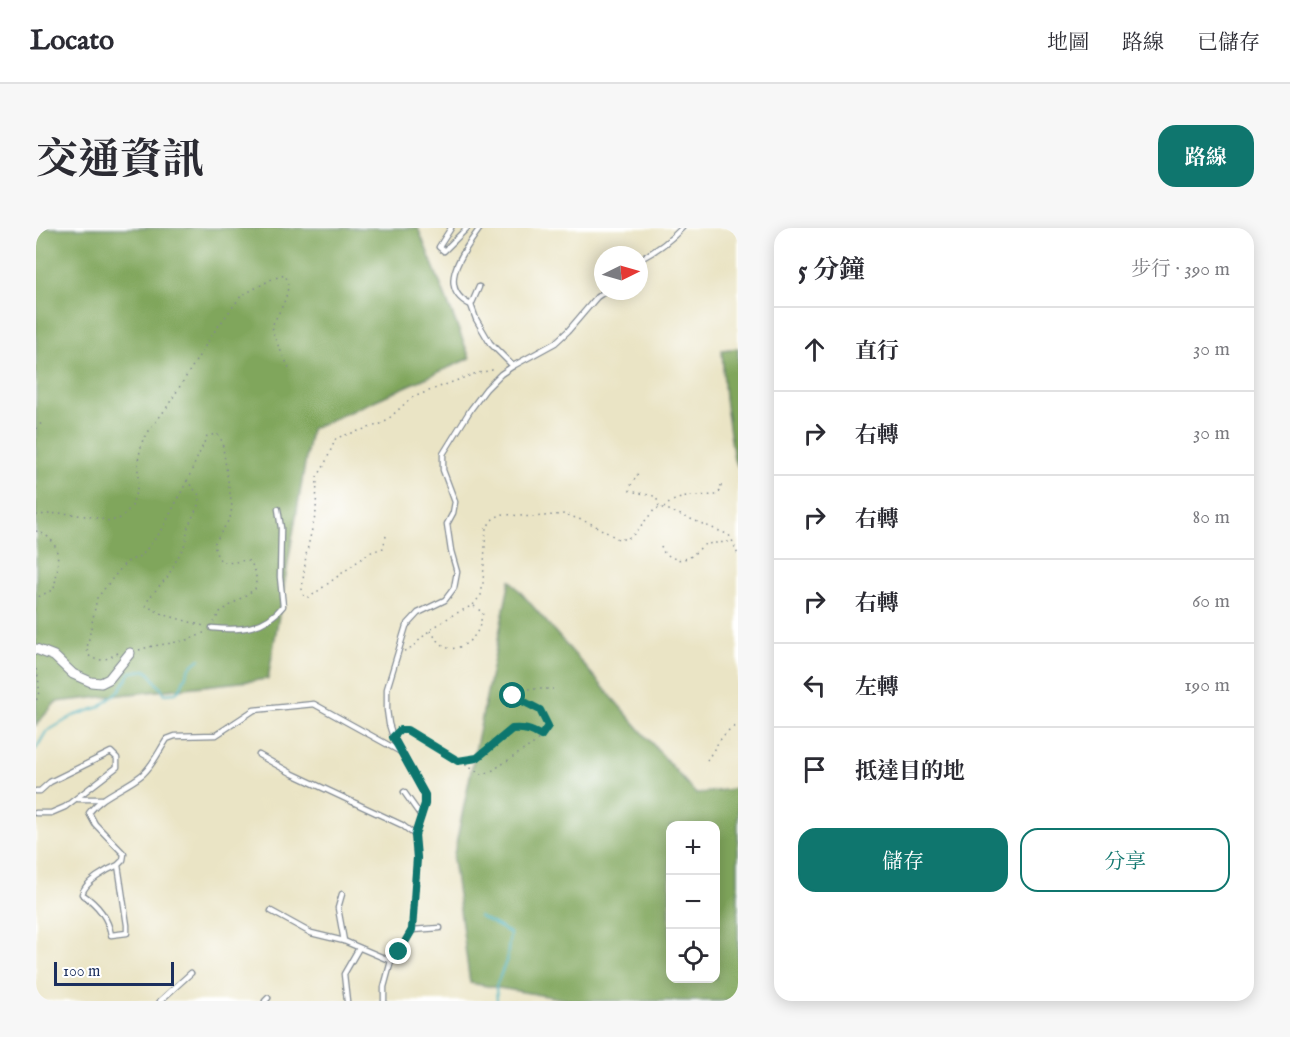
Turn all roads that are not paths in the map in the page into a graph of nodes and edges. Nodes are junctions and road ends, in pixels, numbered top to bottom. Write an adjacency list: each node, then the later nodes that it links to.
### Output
1 (451, 228): 2 (lane)
2 (467, 228)
3 (480, 228): 8 (lane)
4 (682, 228): 5 (lane)
5 (648, 256)
6 (479, 287): 8 (lane)
7 (594, 300): 9 (lane)
8 (471, 305): 9 (lane)
9 (513, 366): 14 (lane)
10 (279, 509): 11 (lane)
11 (212, 628)
12 (36, 649): 13 (street)
13 (130, 653)
14 (401, 752): 19 (lane); 21 (lane)
15 (259, 755): 22 (lane)
16 (36, 791): 18 (lane)
17 (404, 792): 21 (lane)
18 (76, 799): 19 (lane); 20 (lane)
19 (102, 799): 23 (lane)
20 (36, 813)
21 (422, 816): 22 (lane)
22 (415, 835): 27 (lane)
23 (118, 865): 23 (lane)
24 (342, 894): 28 (lane)
25 (272, 911): 28 (lane)
26 (440, 928): 27 (lane)
27 (412, 930): 30 (lane)
28 (344, 941): 29 (lane)
29 (359, 948): 30 (lane); 33 (lane)
30 (391, 961): 34 (lane)
31 (191, 973): 32 (lane)
32 (160, 1001)
33 (347, 1001)
34 (384, 1001)

